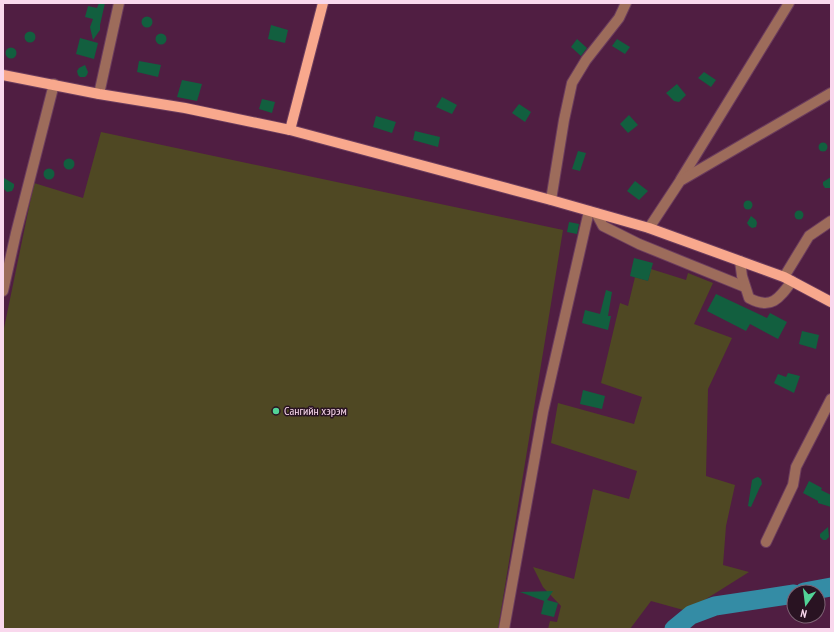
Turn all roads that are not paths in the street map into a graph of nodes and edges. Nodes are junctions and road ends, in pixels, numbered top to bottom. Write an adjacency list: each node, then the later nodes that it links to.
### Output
1 (119, 3): 8 (street)
2 (323, 3): 9 (main road)
3 (626, 3): 11 (street)
4 (789, 3): 10 (street)
5 (3, 75): 6 (main road)
6 (54, 84): 8 (main road); 18 (street)
7 (831, 93): 10 (street)
8 (99, 94): 9 (main road)
9 (290, 130): 11 (main road)
10 (680, 181): 14 (street)
11 (551, 200): 12 (main road)
12 (592, 212): 14 (main road); 17 (street); 22 (street)
13 (831, 221): 16 (street)
14 (649, 228): 15 (main road)
15 (740, 261): 16 (main road); 17 (street)
16 (788, 279): 17 (street); 19 (main road)
17 (745, 287)
18 (3, 292)
19 (831, 302)
20 (831, 399): 21 (street)
21 (766, 542)
22 (504, 629)

